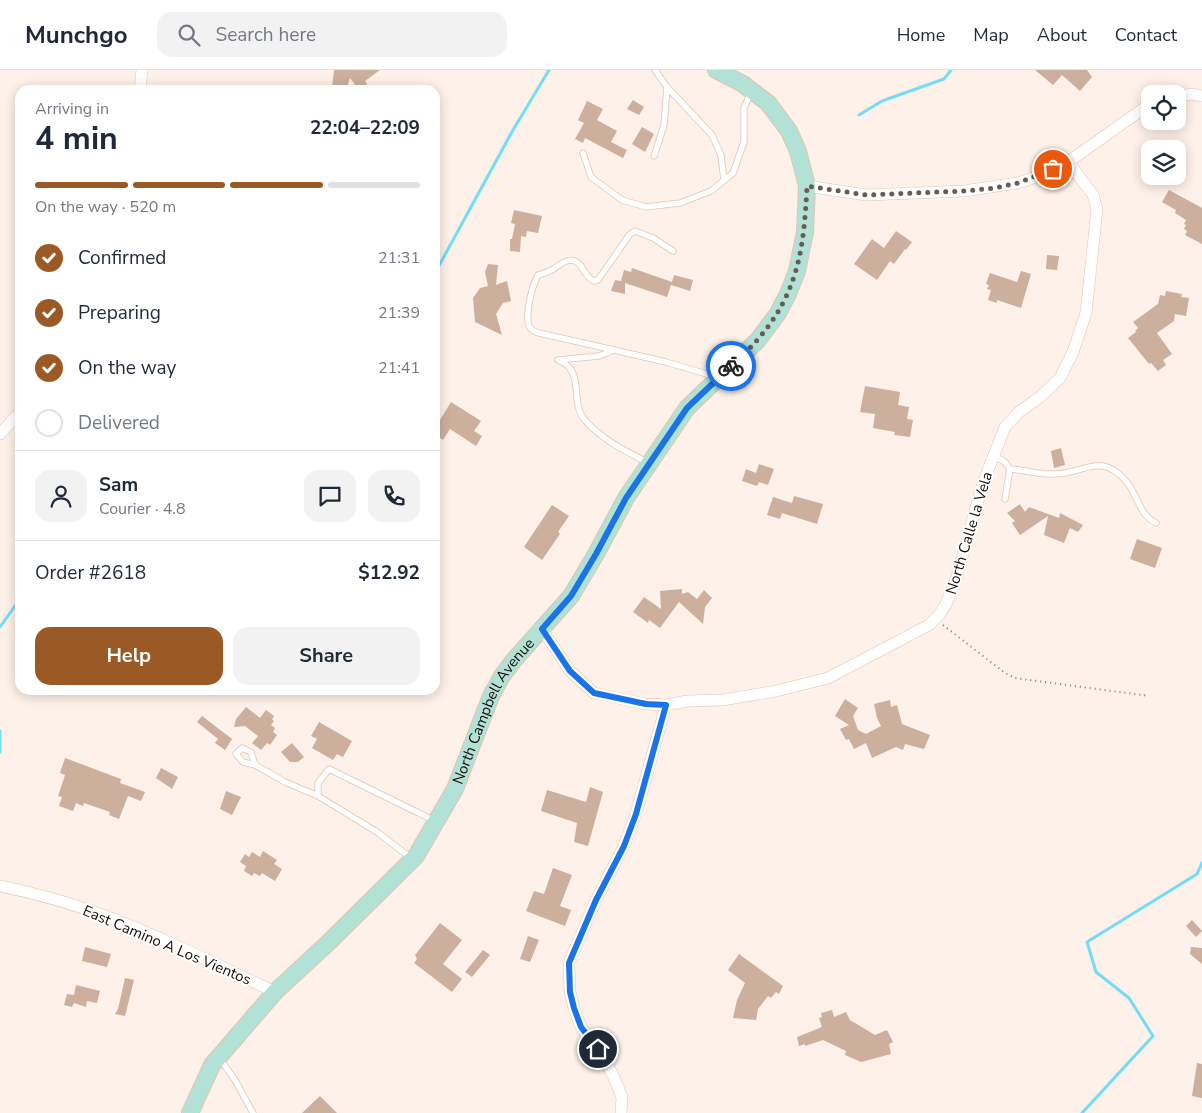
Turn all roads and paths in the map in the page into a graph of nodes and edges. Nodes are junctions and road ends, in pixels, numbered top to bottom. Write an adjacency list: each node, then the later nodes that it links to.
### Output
1 (142, 70): 4 (street)
2 (655, 70): 5 (lane)
3 (716, 70): 6 (main road, North Campbell Avenue)
4 (140, 85)
5 (667, 87): 11 (lane); 13 (lane)
6 (751, 90): 13 (lane); 14 (main road, North Campbell Avenue)
7 (1186, 95): 8 (street)
8 (1202, 96)
9 (1141, 110): 12 (street)
10 (582, 154): 13 (lane)
11 (654, 156)
12 (1068, 162): 14 (street); 20 (street, North Calle la Vela)
13 (724, 180)
14 (807, 186): 17 (main road, North Campbell Avenue)
15 (673, 251): 16 (lane)
16 (614, 350): 17 (lane); 21 (lane)
17 (719, 378): 21 (main road, North Campbell Avenue)
18 (15, 418): 19 (street)
19 (0, 434)
20 (993, 456): 22 (lane); 25 (street, North Calle la Vela)
21 (650, 463): 26 (main road, North Campbell Avenue)
22 (1010, 469): 23 (lane); 24 (lane)
23 (1004, 500)
24 (1156, 523)
25 (935, 619): 27 (path); 28 (street, North Calle la Vela)
26 (542, 629): 28 (street, North Calle la Vela); 31 (main road, North Campbell Avenue)
27 (1149, 696)
28 (666, 705): 38 (street)
29 (255, 765): 30 (lane)
30 (318, 796): 31 (lane); 32 (lane)
31 (436, 821): 32 (main road, North Campbell Avenue)
32 (413, 859): 34 (main road, North Campbell Avenue)
33 (0, 886): 34 (street, East Camino A Los Vientos)
34 (275, 992): 35 (main road, North Campbell Avenue)
35 (218, 1058): 36 (main road, North Campbell Avenue); 37 (lane)
36 (190, 1113)
37 (253, 1113)
38 (621, 1113)

